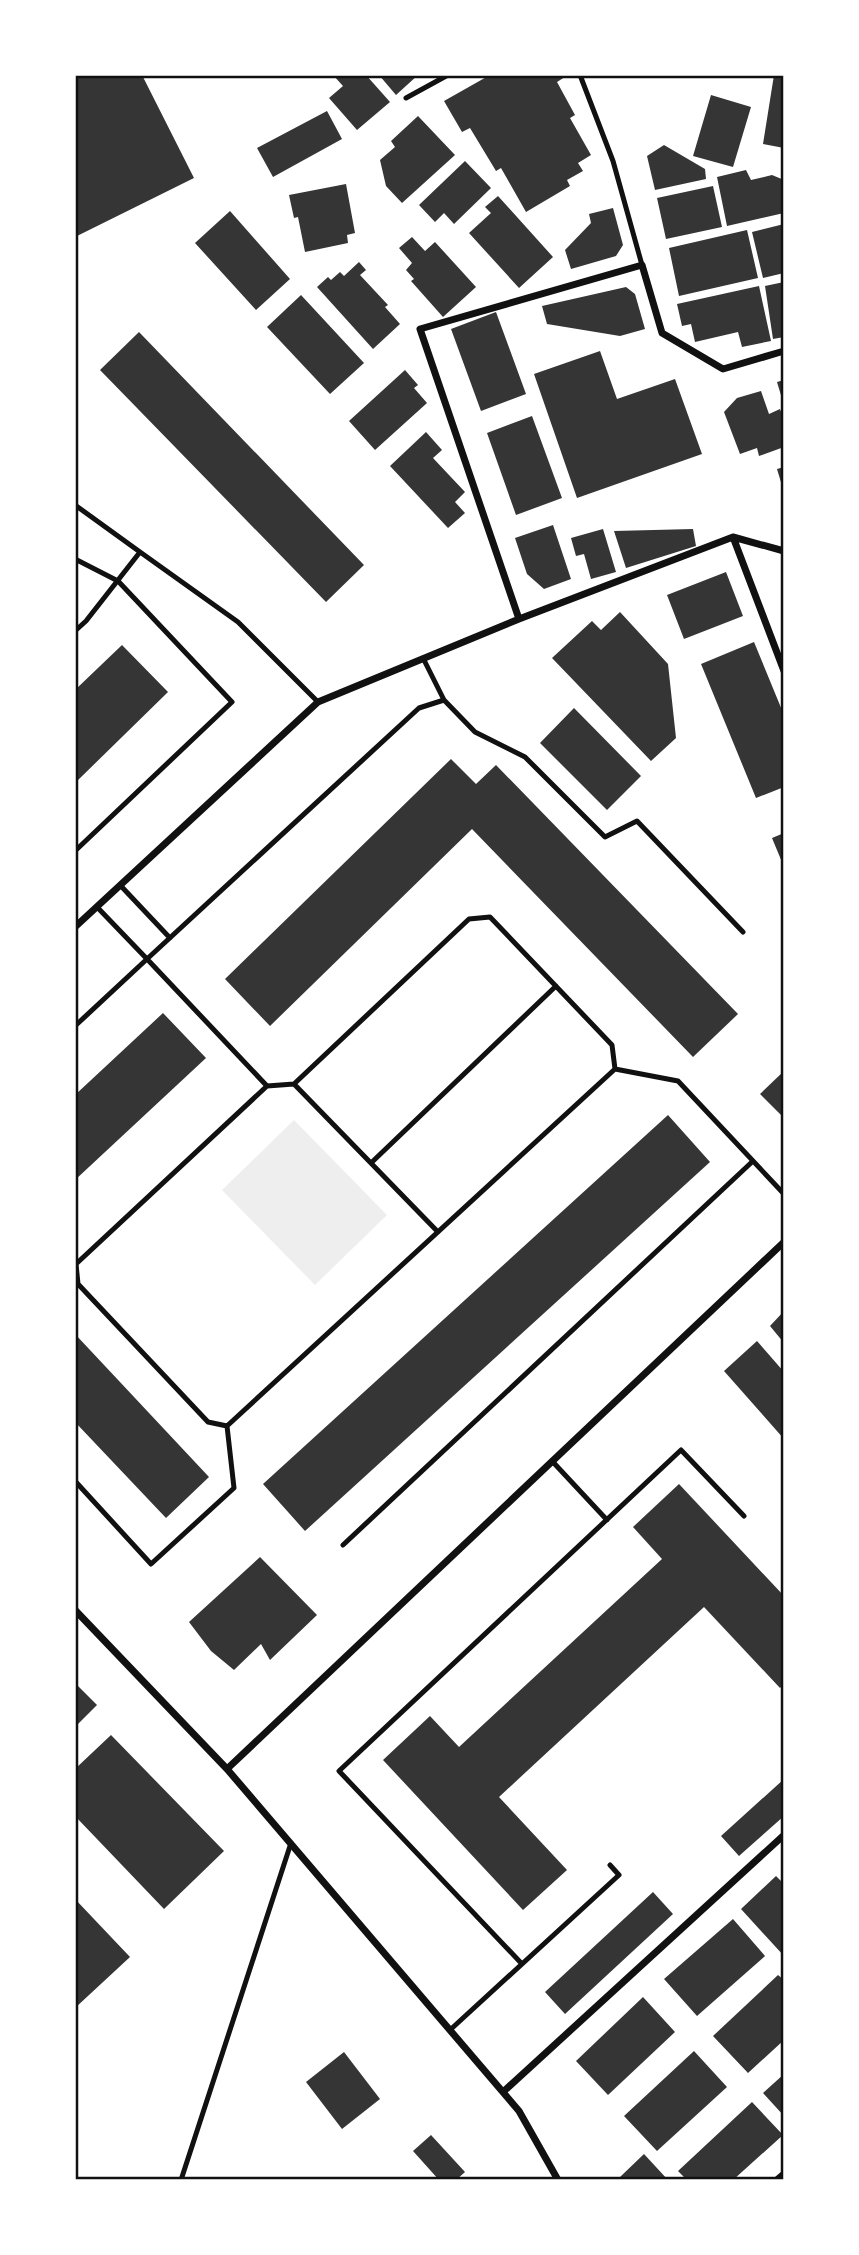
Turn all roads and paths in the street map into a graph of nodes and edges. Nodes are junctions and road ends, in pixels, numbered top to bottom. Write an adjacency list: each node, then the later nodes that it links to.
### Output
1 (448, 75): 3 (lane)
2 (580, 75): 4 (lane)
3 (406, 98)
4 (642, 265): 5 (street); 12 (street)
5 (784, 351)
6 (75, 505): 9 (lane)
7 (733, 537): 8 (street); 12 (street); 15 (street)
8 (784, 551)
9 (140, 552): 11 (lane); 17 (lane)
10 (75, 558): 11 (lane)
11 (118, 581): 13 (lane); 18 (lane)
12 (519, 619): 14 (street)
13 (75, 631)
14 (424, 658): 16 (lane); 17 (street)
15 (784, 671)
16 (444, 700): 22 (lane); 23 (lane)
17 (318, 702): 19 (street)
18 (75, 851)
19 (120, 885): 20 (street); 23 (lane)
20 (97, 907): 21 (street); 24 (lane)
21 (75, 927)
22 (743, 932)
23 (170, 938): 24 (lane)
24 (147, 959): 26 (lane); 29 (lane)
25 (556, 986): 27 (lane); 28 (lane); 31 (lane)
26 (75, 1026)
27 (615, 1069): 30 (lane); 33 (lane)
28 (294, 1084): 29 (lane); 31 (lane)
29 (267, 1086): 35 (lane)
30 (753, 1161): 32 (lane); 40 (lane)
31 (371, 1163): 33 (lane)
32 (784, 1194)
33 (438, 1232): 35 (lane)
34 (784, 1242): 36 (street)
35 (227, 1426): 37 (lane)
36 (552, 1461): 39 (lane); 42 (street)
37 (75, 1481)
38 (744, 1516): 39 (lane)
39 (607, 1520): 46 (lane)
40 (343, 1545)
41 (75, 1610): 42 (street)
42 (227, 1769): 44 (street)
43 (784, 1835): 48 (street)
44 (291, 1843): 47 (street); 50 (lane)
45 (610, 1865): 46 (lane)
46 (523, 1964): 47 (lane)
47 (450, 2030): 48 (street)
48 (503, 2092): 51 (street)
49 (784, 2174): 52 (street)
50 (181, 2180)
51 (558, 2180)
52 (777, 2180)

